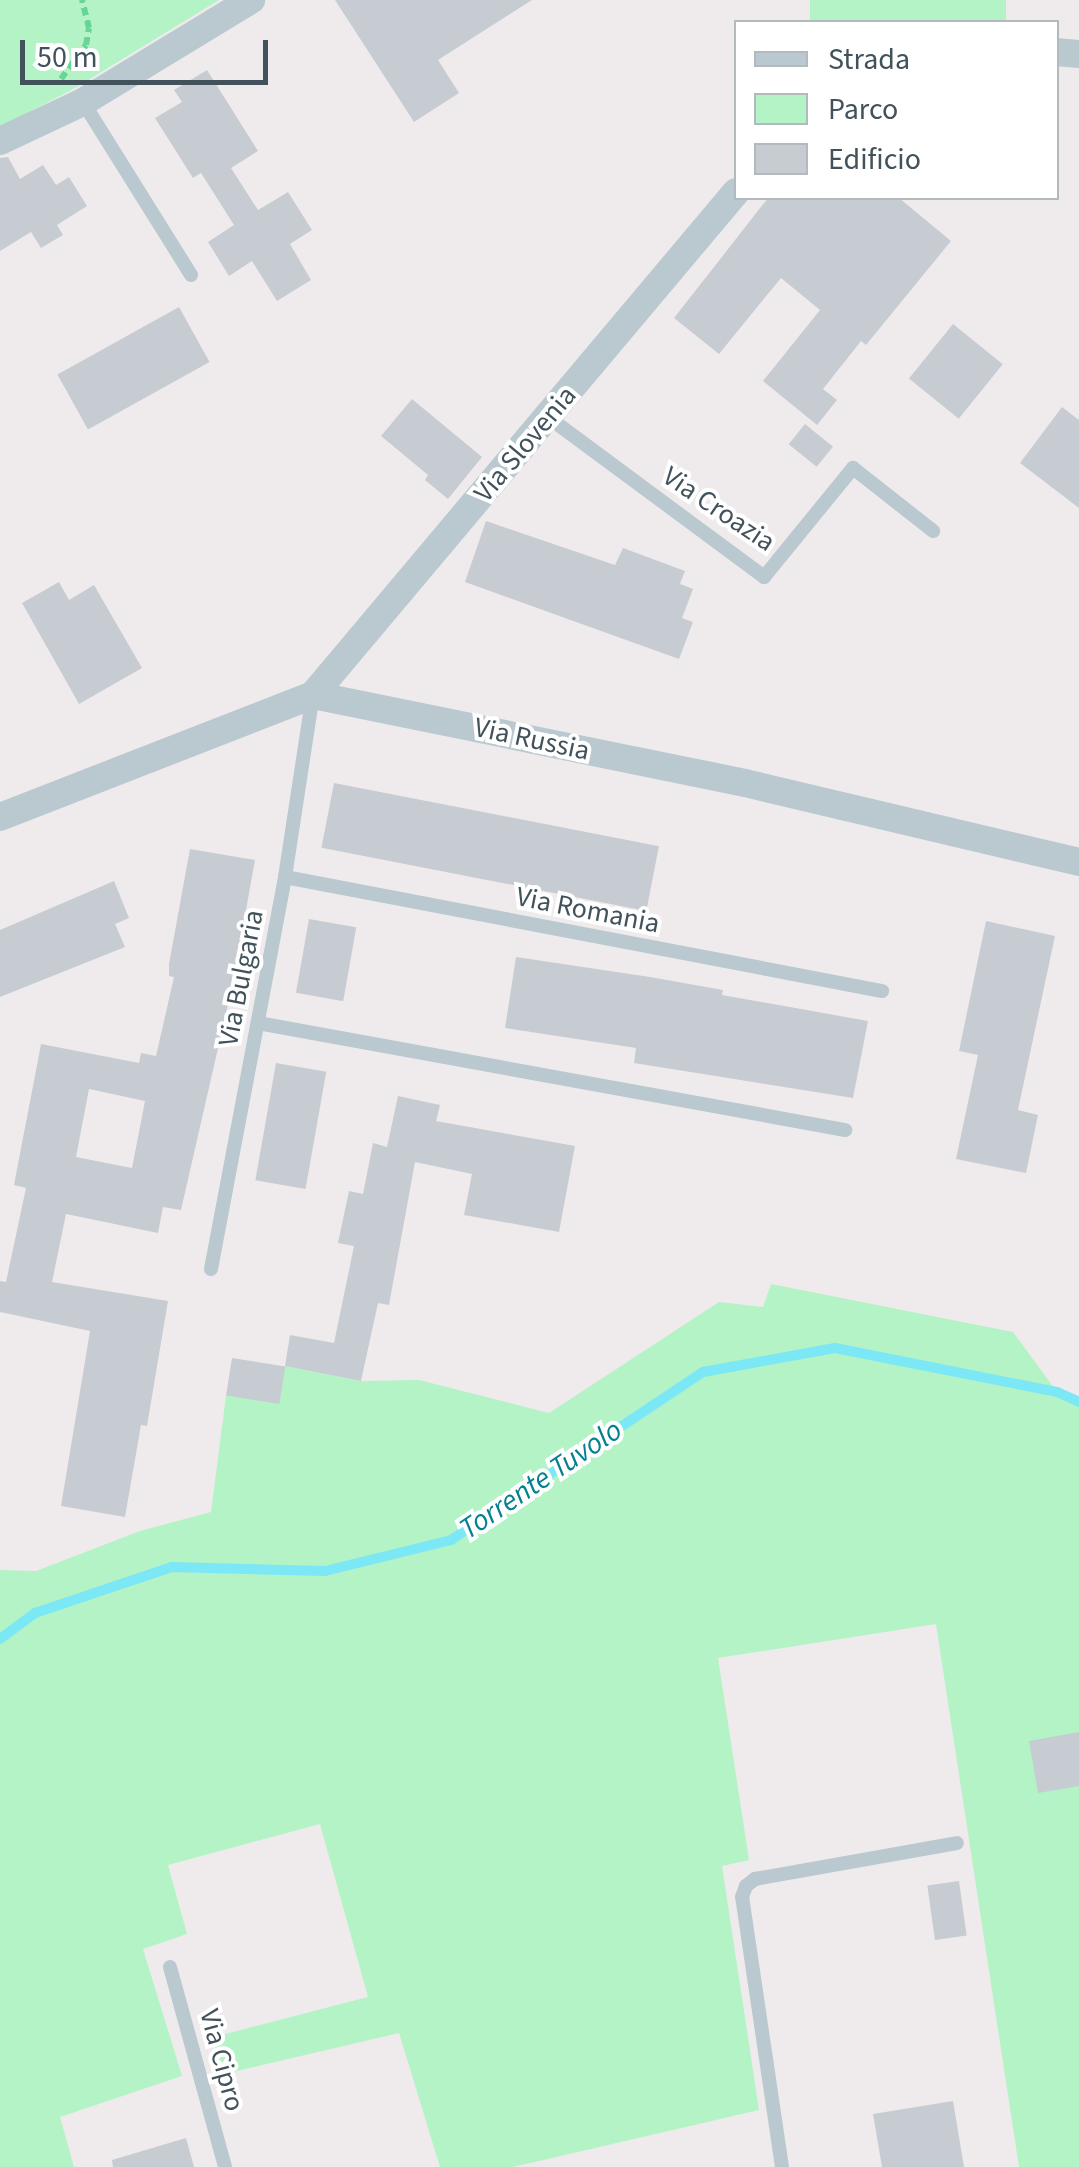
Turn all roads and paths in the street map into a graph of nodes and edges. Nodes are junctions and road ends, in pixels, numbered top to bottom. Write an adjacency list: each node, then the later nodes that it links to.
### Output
1 (82, 0): 3 (path)
2 (251, 0): 4 (street)
3 (57, 85)
4 (83, 102): 5 (street); 7 (lane)
5 (0, 141)
6 (734, 194): 8 (street, Via Slovenia)
7 (191, 276)
8 (548, 417): 9 (lane, Via Croazia); 10 (street, Via Slovenia)
9 (933, 531)
10 (313, 694): 11 (street); 12 (street, Via Russia); 13 (lane, Via Bulgaria)
11 (0, 817)
12 (1079, 862)
13 (284, 877): 14 (lane, Via Romania); 15 (lane, Via Bulgaria)
14 (882, 991)
15 (258, 1023): 16 (lane); 17 (lane, Via Bulgaria)
16 (846, 1130)
17 (211, 1269)
18 (958, 1842): 21 (lane)
19 (170, 1967): 20 (lane, Via Cipro)
20 (225, 2167)
21 (782, 2167)

